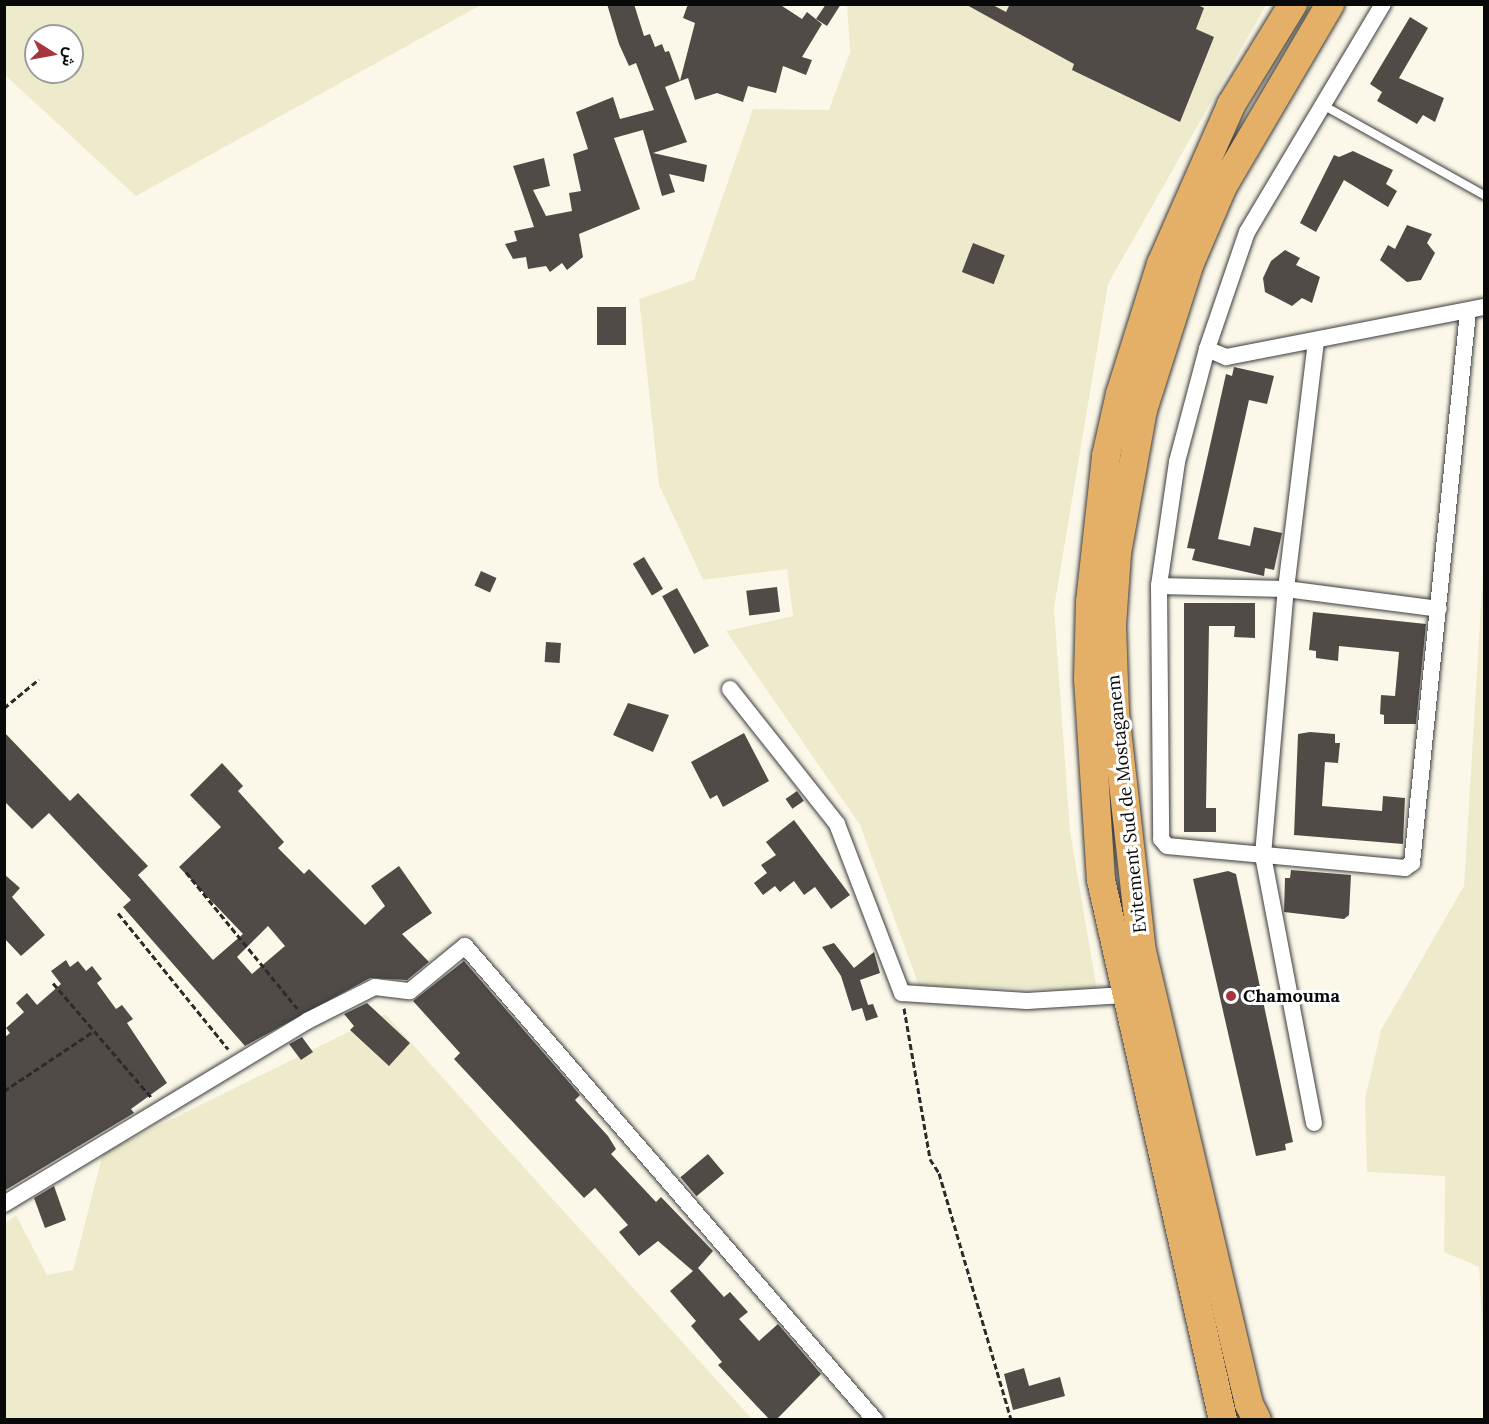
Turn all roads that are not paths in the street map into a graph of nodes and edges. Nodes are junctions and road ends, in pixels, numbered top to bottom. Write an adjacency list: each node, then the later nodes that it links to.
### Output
1 (1293, 4): 15 (highway, Evitement Sud de Mostaganem)
2 (1330, 4): 20 (highway, Evitement Sud de Mostaganem)
3 (1383, 4): 4 (street)
4 (1321, 104): 5 (lane); 9 (street)
5 (1485, 195)
6 (1485, 307): 7 (street)
7 (1468, 312): 8 (street); 12 (street)
8 (1316, 340): 9 (street); 11 (street)
9 (1207, 349): 10 (street)
10 (1159, 586): 11 (street); 14 (street)
11 (1286, 589): 12 (street); 14 (street)
12 (1439, 609): 14 (street)
13 (730, 689): 15 (street)
14 (1263, 855): 16 (street)
15 (1125, 995): 19 (highway, Evitement Sud de Mostaganem)
16 (1314, 1123)
17 (4, 1204): 18 (street)
18 (875, 1419)
19 (1223, 1419)
20 (1257, 1419)

